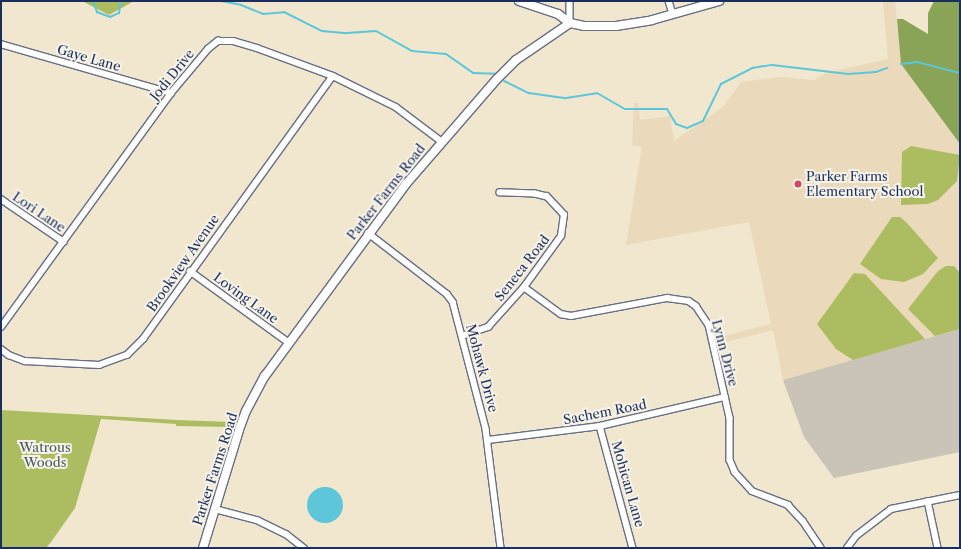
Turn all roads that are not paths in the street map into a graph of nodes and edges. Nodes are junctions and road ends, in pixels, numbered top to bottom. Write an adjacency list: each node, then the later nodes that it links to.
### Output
1 (519, 1): 6 (street)
2 (570, 1): 6 (street)
3 (670, 1): 5 (street)
4 (719, 1): 5 (street)
5 (673, 14): 6 (street)
6 (570, 23): 10 (street, Parker Farms Road)
7 (1, 44): 9 (street, Gaye Lane)
8 (333, 76): 9 (street, Jodi Drive); 10 (street, Jodi Drive); 15 (street, Brookview Avenue)
9 (171, 93): 14 (street, Jodi Drive)
10 (442, 141): 13 (street, Parker Farms Road)
11 (500, 192): 16 (street, Seneca Road)
12 (1, 199): 14 (street, Lori Lane)
13 (368, 233): 18 (street, Mohawk Drive); 19 (street, Parker Farms Road)
14 (64, 242): 17 (street, Jodi Drive)
15 (190, 271): 19 (street, Loving Lane); 20 (street, Brookview Avenue)
16 (524, 287): 18 (street, Seneca Road); 21 (street, Lynn Drive)
17 (1, 327)
18 (462, 336): 23 (street, Mohawk Drive)
19 (288, 342): 26 (street, Parker Farms Road)
20 (1, 348)
21 (725, 397): 22 (street, Sachem Road); 31 (street, Lynn Drive)
22 (600, 426): 23 (street, Sachem Road); 30 (street, Mohican Lane)
23 (488, 440): 29 (street, Mohawk Drive)
24 (960, 495): 25 (street)
25 (928, 501): 32 (street); 33 (street)
26 (215, 509): 27 (street, Parker Farms Road); 28 (street)
27 (203, 548)
28 (304, 548)
29 (502, 548)
30 (633, 548)
31 (821, 548)
32 (847, 548)
33 (938, 548)

